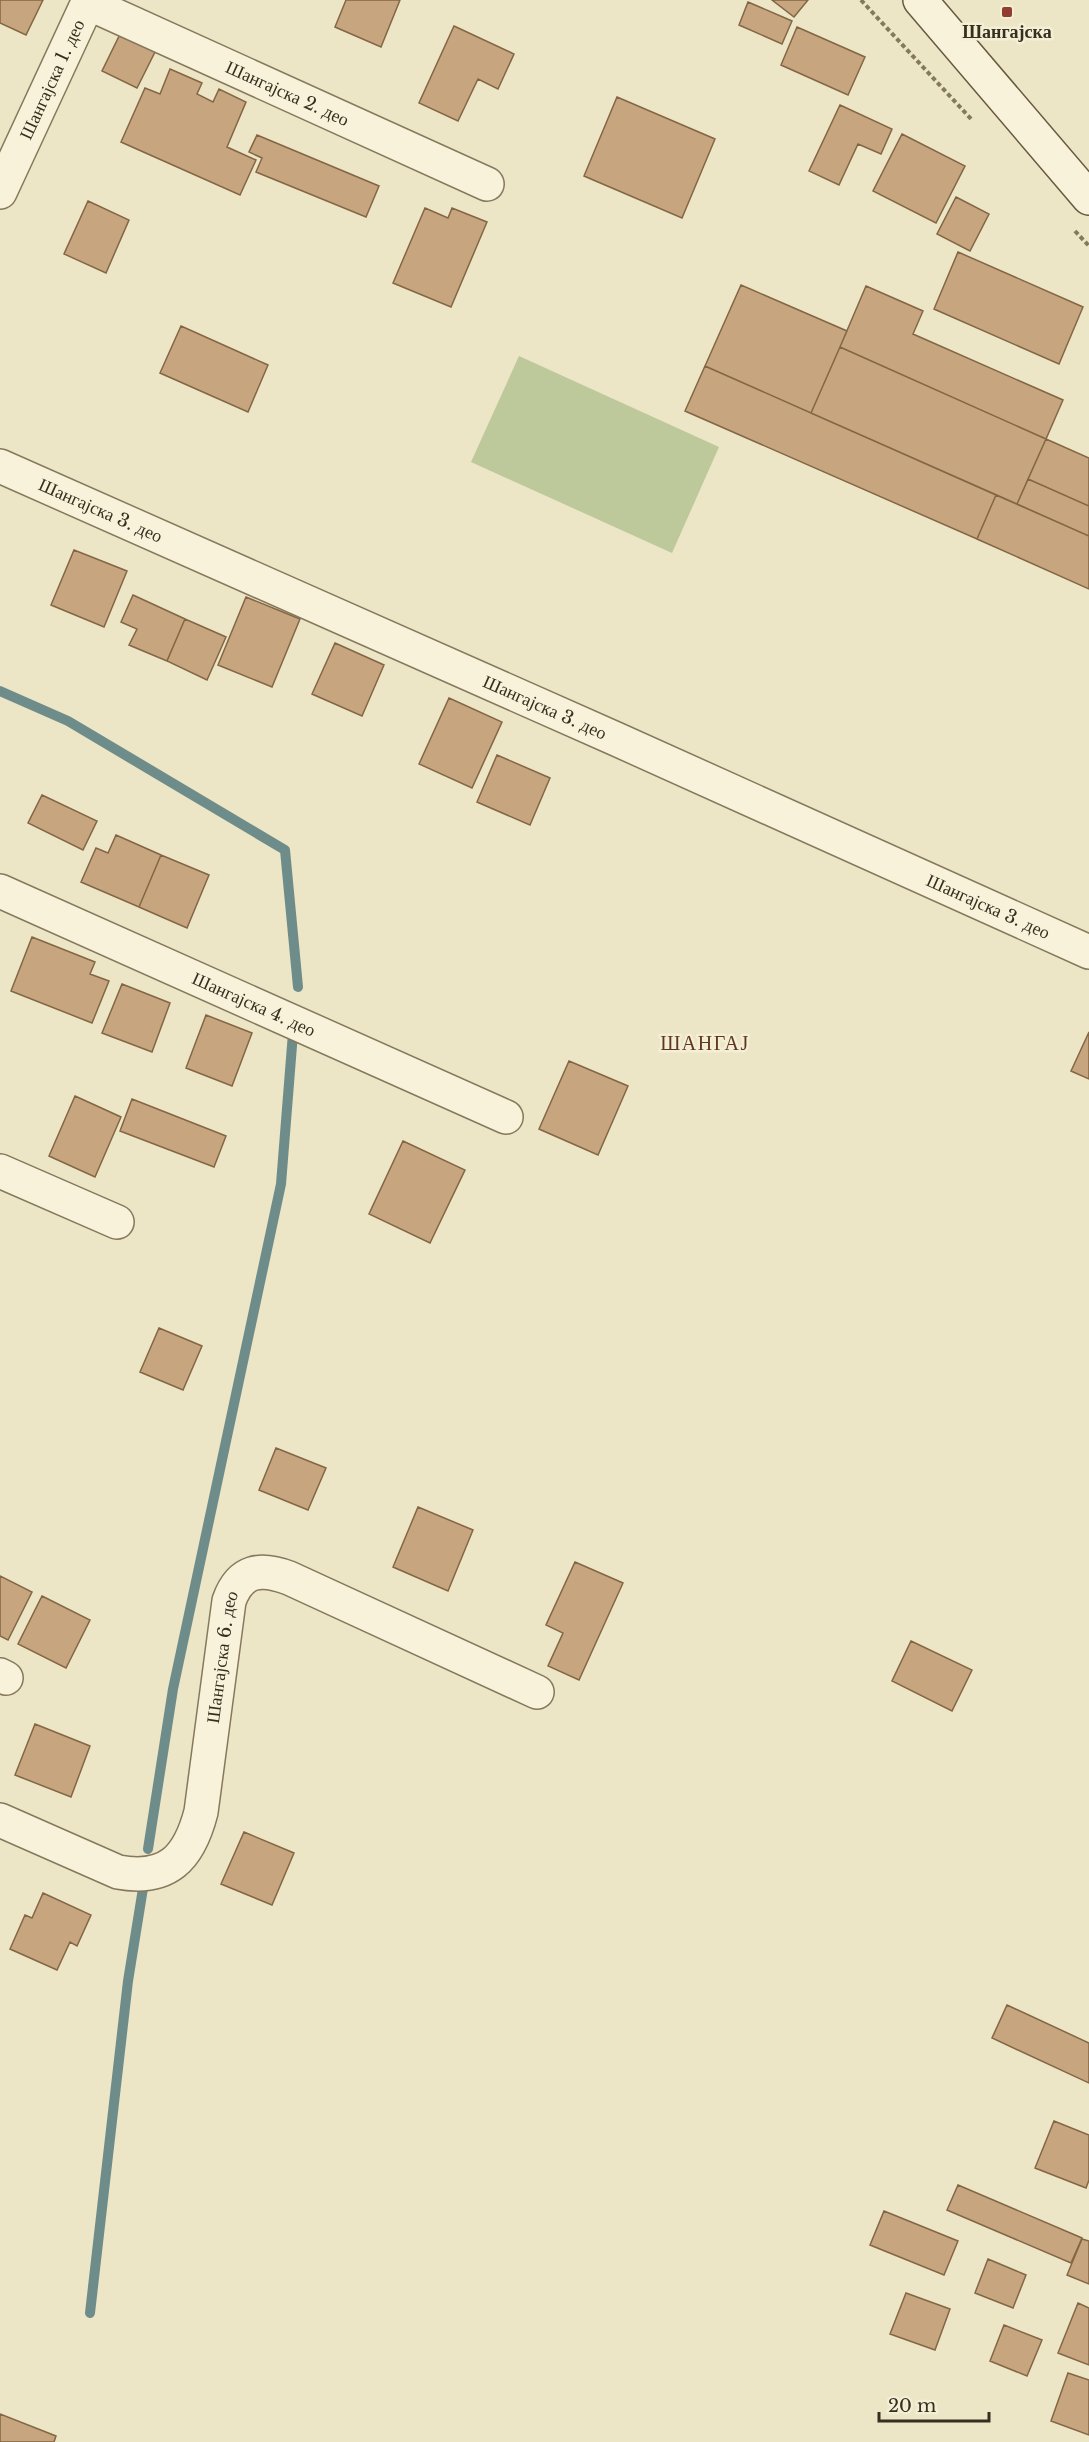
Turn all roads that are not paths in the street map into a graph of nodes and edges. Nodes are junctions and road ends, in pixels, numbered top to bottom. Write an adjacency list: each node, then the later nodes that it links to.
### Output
1 (920, 0): 5 (street)
2 (88, 2): 3 (street, Шангајска 2. део); 4 (street, Шангајска 1. део)
3 (487, 184)
4 (0, 192)
5 (1089, 198)
6 (0, 466): 8 (street, Шангајска 3. део)
7 (0, 891): 9 (street, Шангајска 4. део)
8 (1089, 952)
9 (506, 1117)
10 (0, 1171): 11 (street)
11 (117, 1222)
12 (537, 1692): 13 (street, Шангајска 6. део)
13 (0, 1820)

